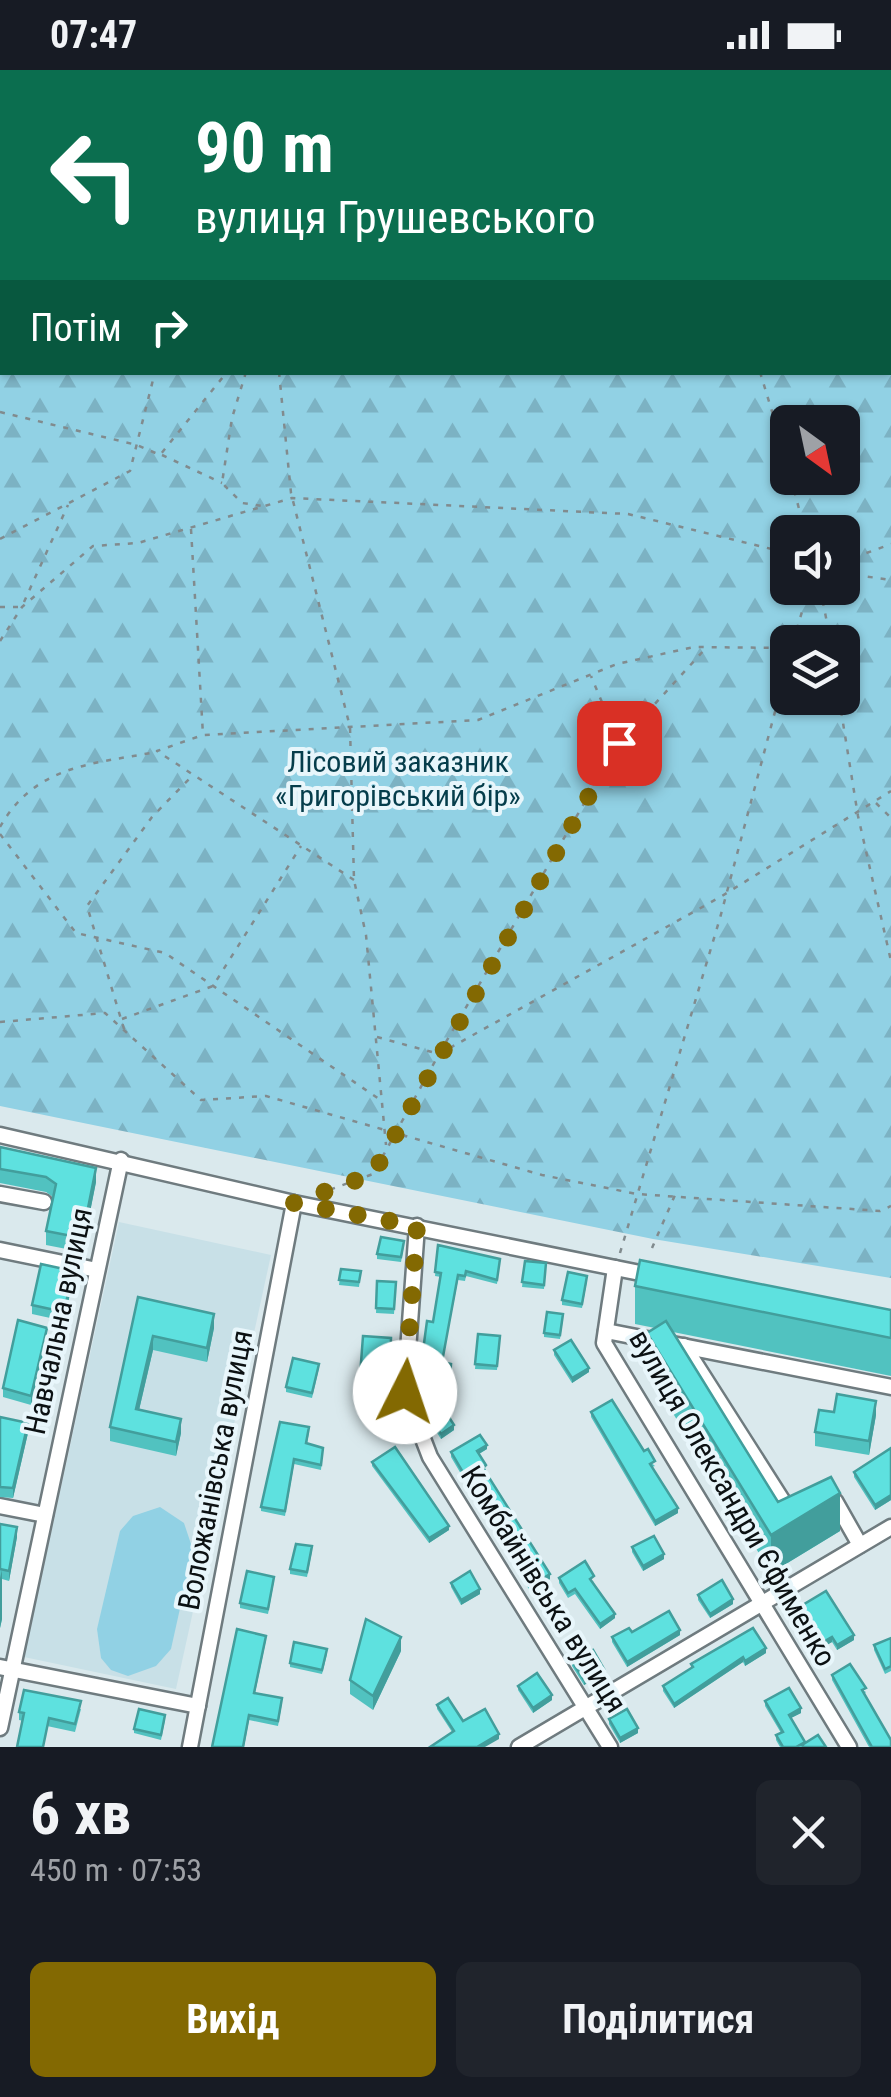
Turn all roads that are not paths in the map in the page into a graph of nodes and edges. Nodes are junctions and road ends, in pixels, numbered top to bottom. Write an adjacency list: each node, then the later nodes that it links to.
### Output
1 (0, 1135): 2 (street)
2 (121, 1160): 5 (street); 9 (street, Навчальна вулиця)
3 (0, 1194): 4 (street)
4 (44, 1202)
5 (294, 1203): 6 (street); 20 (street, Воложанівська вулиця)
6 (417, 1226): 8 (street); 21 (street, Комбайнівська вулиця)
7 (0, 1250): 9 (street)
8 (615, 1268): 10 (street); 11 (street, вулиця Олександри Єфименко)
9 (97, 1270): 15 (street, Навчальна вулиця)
10 (670, 1279)
11 (606, 1331): 12 (street); 18 (street, вулиця Олександри Єфименко)
12 (684, 1346): 13 (street); 17 (street)
13 (891, 1387)
14 (0, 1506): 15 (street)
15 (45, 1515): 19 (street, Навчальна вулиця)
16 (891, 1528): 17 (street)
17 (860, 1546): 18 (street)
18 (761, 1603): 21 (street); 26 (street, вулиця Олександри Єфименко)
19 (6, 1668): 20 (street); 22 (street, Навчальна вулиця)
20 (198, 1706): 23 (street, Воложанівська вулиця)
21 (587, 1708): 24 (street); 25 (street, Комбайнівська вулиця)
22 (0, 1728)
23 (190, 1747)
24 (519, 1747)
25 (610, 1747)
26 (849, 1747)

